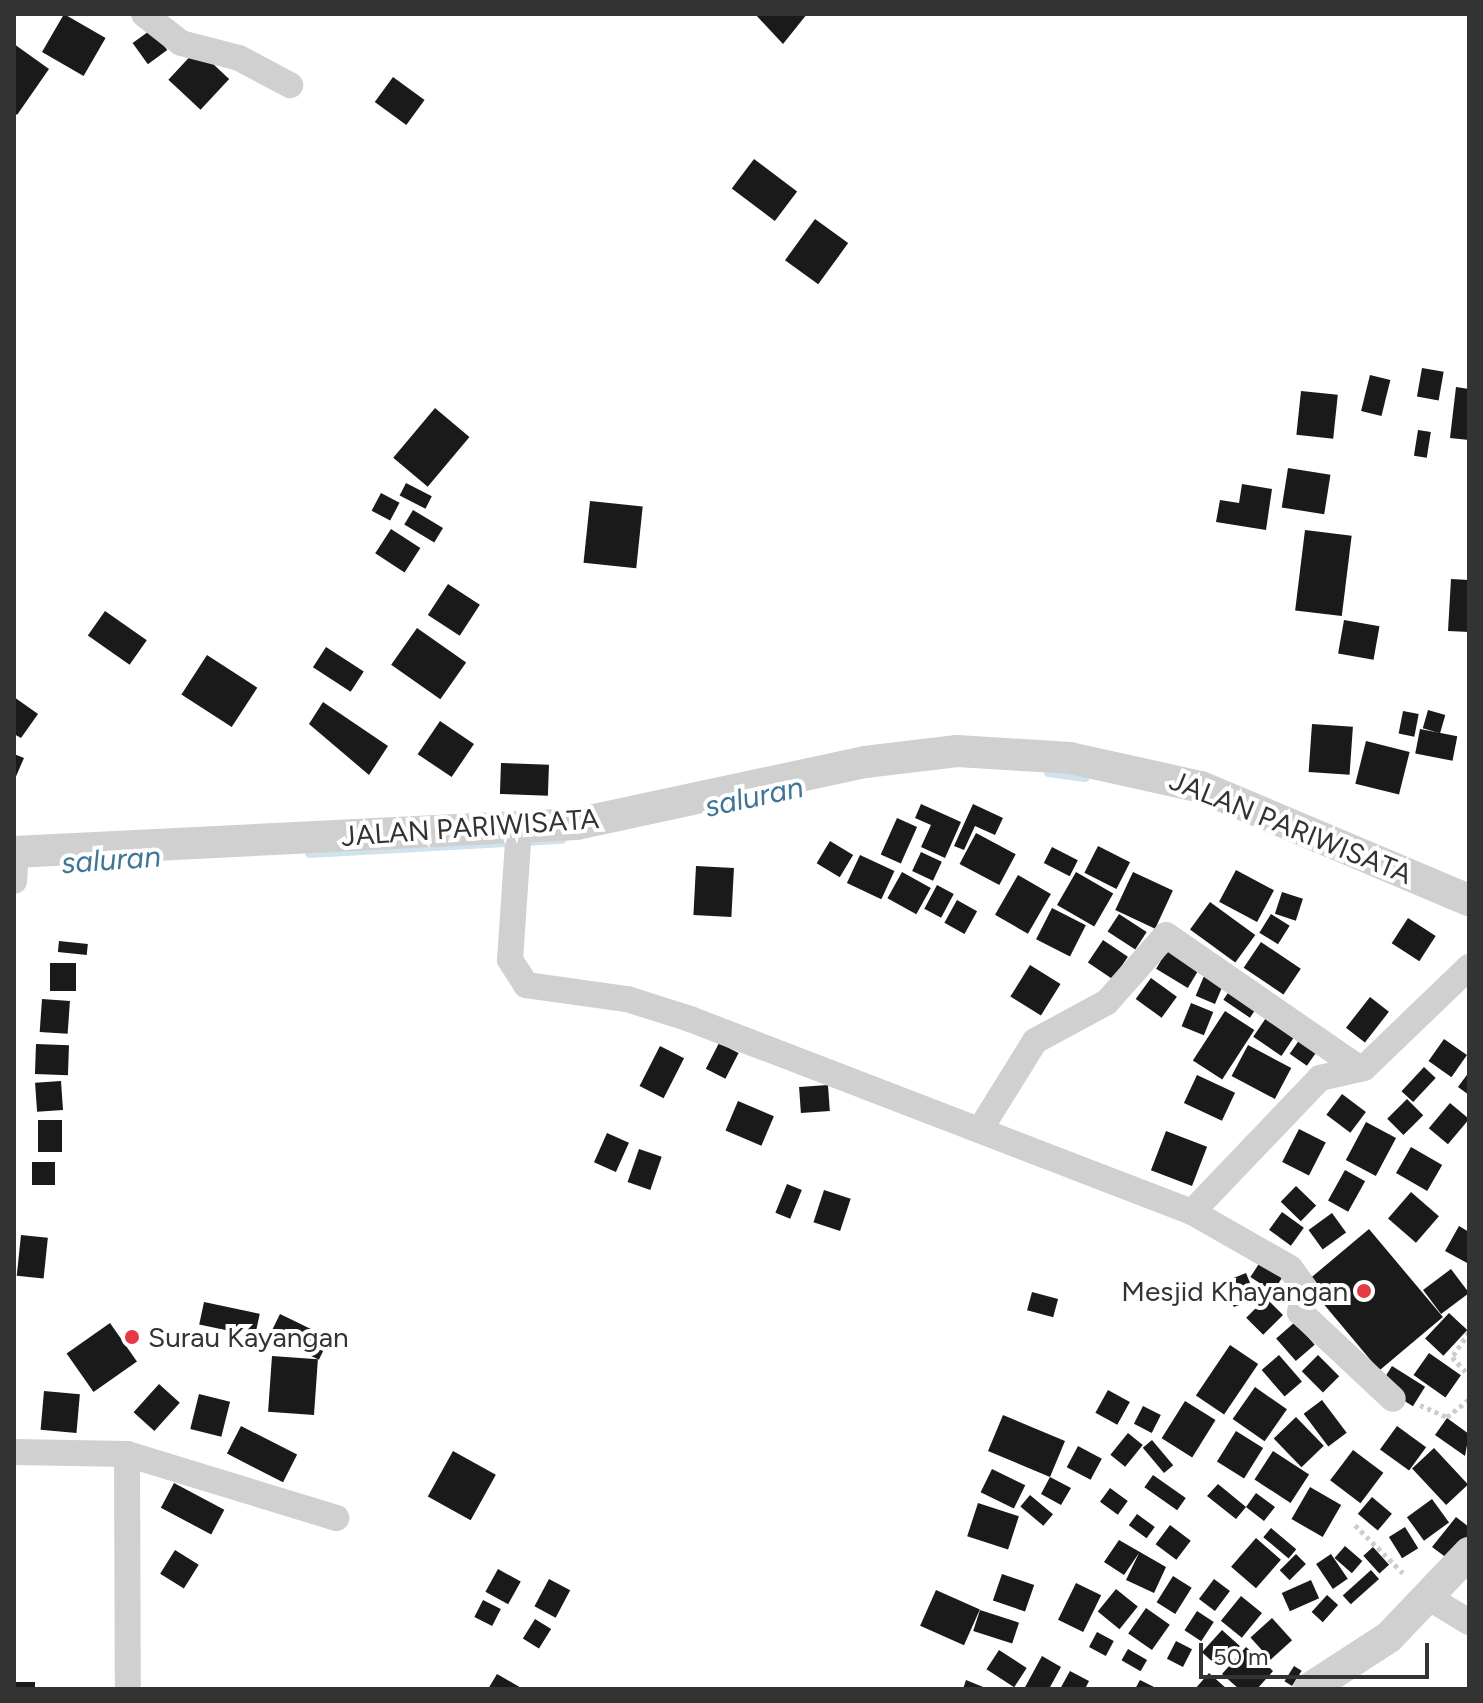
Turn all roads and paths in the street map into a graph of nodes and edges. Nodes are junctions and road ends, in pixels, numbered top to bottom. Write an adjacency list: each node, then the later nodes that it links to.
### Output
1 (144, 14): 2 (street)
2 (290, 85)
3 (520, 841): 4 (street, JALAN PARIWISATA); 5 (street, JALAN PARIWISATA); 8 (street)
4 (15, 865)
5 (1469, 900)
6 (1469, 967): 7 (street)
7 (1360, 1069): 8 (street); 9 (street)
8 (981, 1128): 9 (street)
9 (1192, 1212): 12 (street)
10 (1469, 1332): 11 (path)
11 (1469, 1375)
12 (1393, 1399): 13 (path)
13 (1469, 1399)
14 (14, 1452): 15 (street)
15 (127, 1454): 16 (street); 21 (street)
16 (336, 1518)
17 (1355, 1525): 19 (path)
18 (1469, 1553): 19 (street)
19 (1426, 1596): 20 (street); 22 (street)
20 (1469, 1622)
21 (128, 1689)
22 (1309, 1689)

